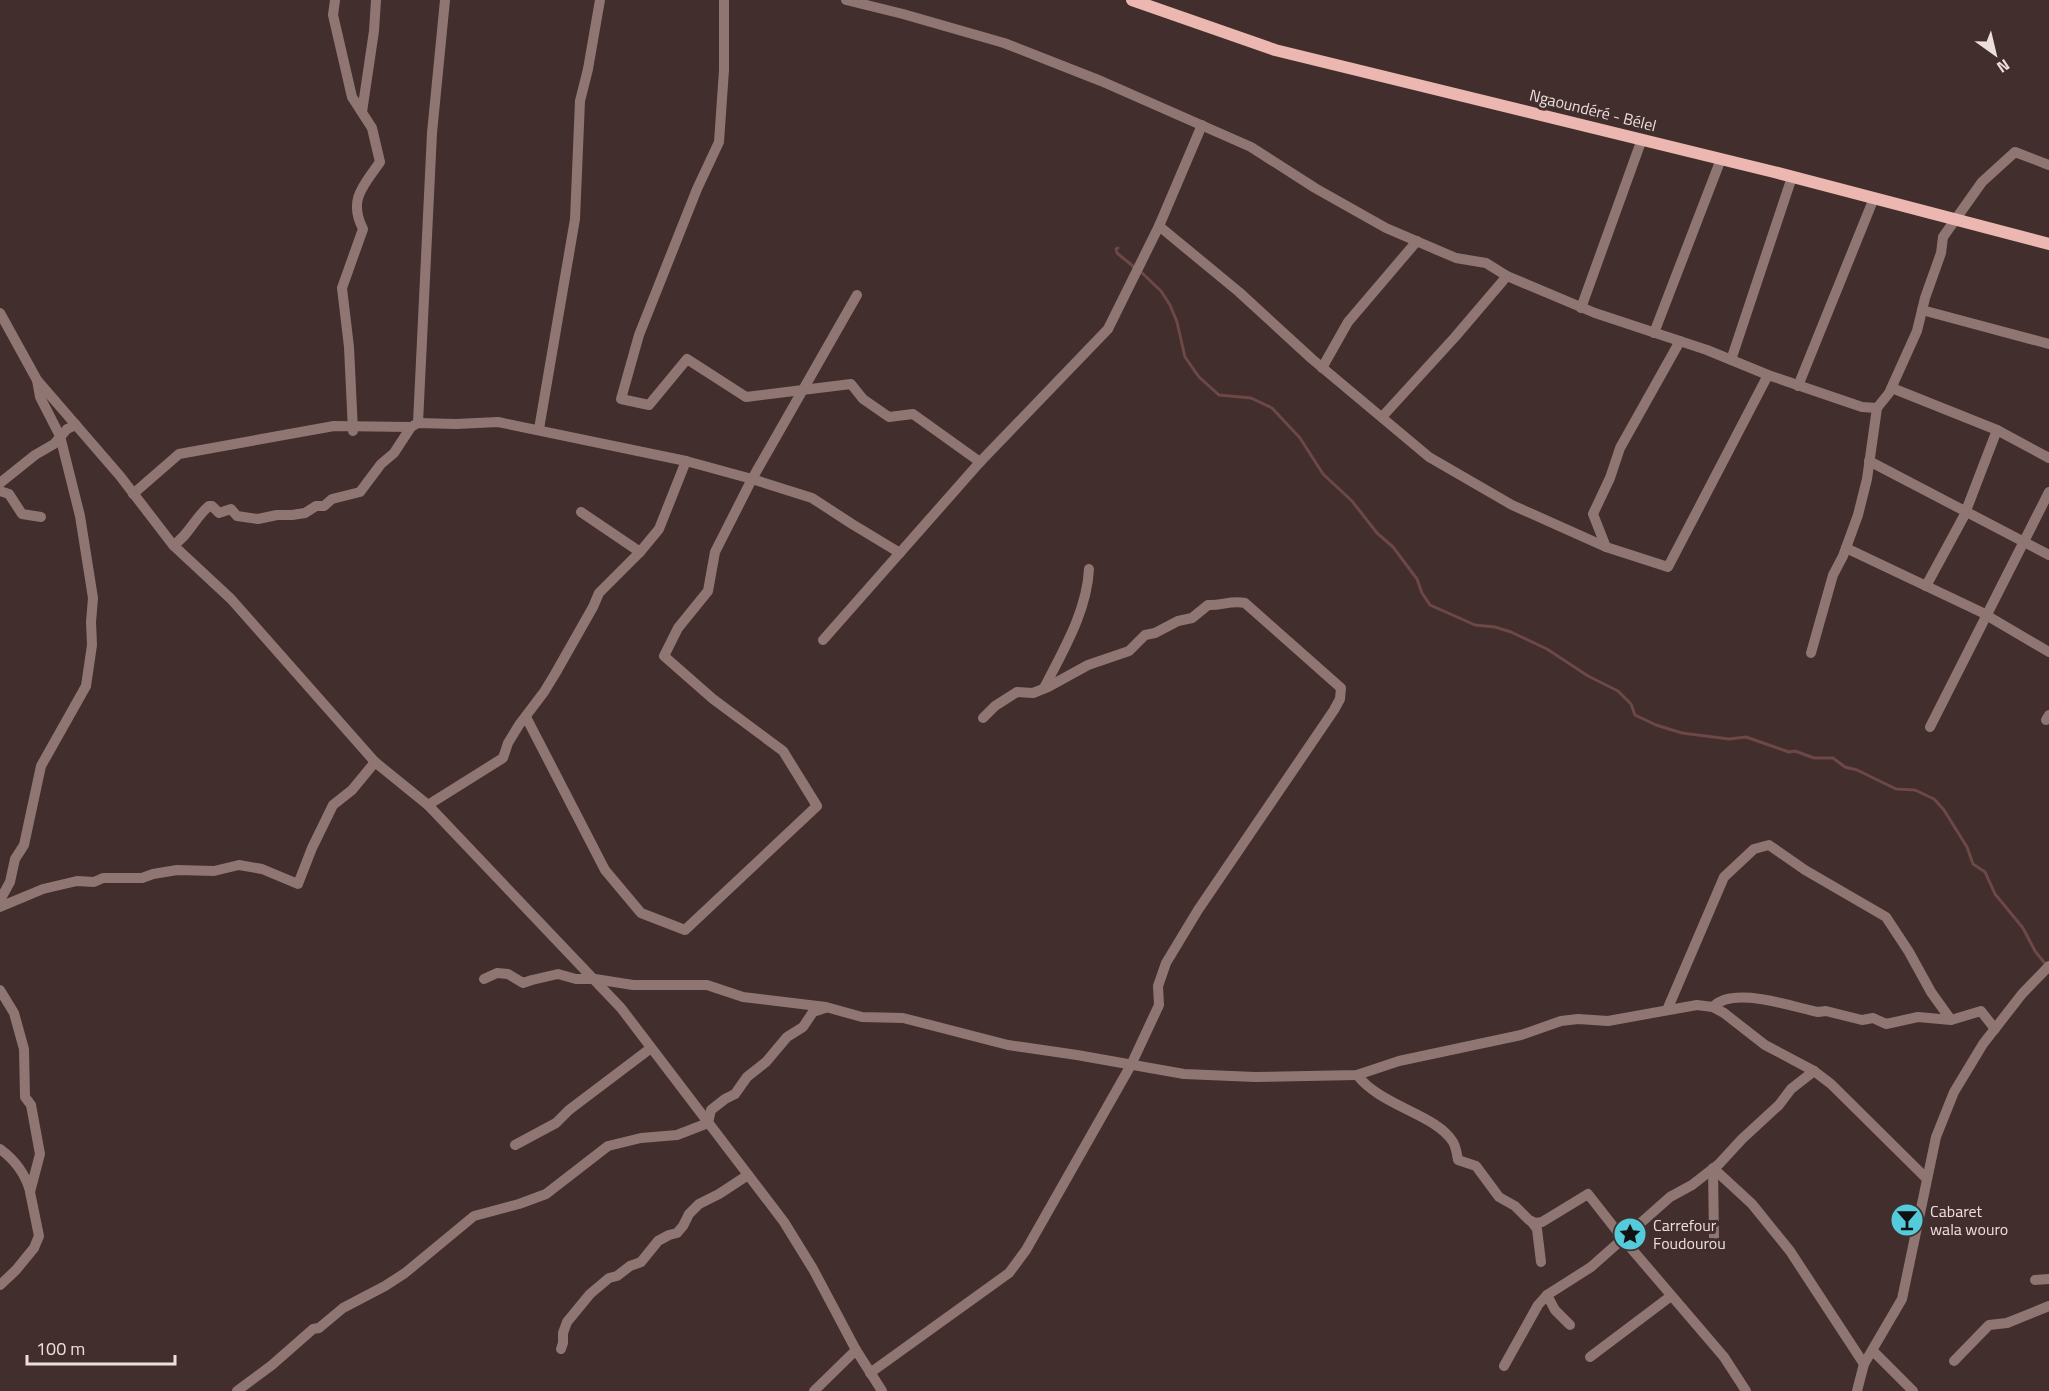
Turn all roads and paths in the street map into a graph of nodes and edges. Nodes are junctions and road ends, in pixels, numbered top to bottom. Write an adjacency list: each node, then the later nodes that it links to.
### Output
1 (335, 0): 8 (street)
2 (376, 0): 8 (street)
3 (445, 0): 38 (street)
4 (600, 0): 40 (street)
5 (724, 0): 34 (street)
6 (846, 0): 9 (street)
7 (1132, 0): 10 (main road, Ngaoundéré - Bélel)
8 (362, 112): 39 (street)
9 (1202, 125): 16 (street); 17 (street)
10 (1641, 139): 11 (main road, Ngaoundéré - Bélel); 21 (street)
11 (1721, 159): 13 (main road, Ngaoundéré - Bélel); 25 (street)
12 (2049, 165): 15 (street)
13 (1792, 177): 14 (main road, Ngaoundéré - Bélel); 28 (street)
14 (1874, 198): 15 (main road, Ngaoundéré - Bélel); 32 (street)
15 (1955, 220): 18 (main road, Ngaoundéré - Bélel); 22 (street)
16 (1159, 226): 29 (street); 46 (street)
17 (1417, 241): 19 (street); 29 (street)
18 (2049, 244)
19 (1507, 276): 21 (street); 36 (street)
20 (857, 295): 34 (street)
21 (1581, 308): 25 (street)
22 (1922, 310): 27 (street); 33 (street)
23 (0, 313): 24 (street)
24 (3, 328): 31 (street)
25 (1654, 333): 26 (street)
26 (1680, 341): 28 (street); 57 (street)
27 (2049, 344)
28 (1731, 360): 30 (street)
29 (1322, 368): 36 (street)
30 (1768, 375): 32 (street); 57 (street)
31 (37, 380): 37 (street); 42 (street)
32 (1798, 386): 35 (street)
33 (1892, 388): 35 (street); 41 (street)
34 (803, 390): 46 (street); 47 (street)
35 (1877, 408): 45 (street)
36 (1382, 417): 57 (street)
37 (76, 425): 42 (street); 51 (street)
38 (414, 425): 39 (street); 40 (street); 56 (street)
39 (353, 429): 51 (street)
40 (539, 429): 44 (street)
41 (1997, 430): 43 (street); 52 (street)
42 (60, 436): 48 (street); 74 (street)
43 (2049, 458)
44 (686, 461): 47 (street); 59 (street)
45 (1869, 461): 52 (street); 58 (street)
46 (980, 462): 60 (street)
47 (752, 478): 60 (street); 69 (street)
48 (0, 483)
49 (0, 491): 54 (street)
50 (2049, 492): 55 (street)
51 (133, 494): 56 (street)
52 (1966, 511): 55 (street); 63 (street)
53 (581, 512): 59 (street)
54 (41, 517)
55 (2024, 542): 61 (street); 64 (street)
56 (173, 545): 72 (street)
57 (1606, 547)
58 (1846, 548): 63 (street); 67 (street)
59 (640, 552): 69 (street)
60 (900, 553): 65 (street)
61 (2049, 555)
62 (1089, 569): 68 (street)
63 (1926, 586): 64 (street)
64 (1986, 615): 66 (street); 71 (street)
65 (823, 640)
66 (2049, 652)
67 (1811, 653)
68 (1044, 688): 70 (street); 86 (street)
69 (526, 717): 73 (street)
70 (983, 718)
71 (1930, 727)
72 (375, 762): 73 (street); 75 (street)
73 (428, 805): 78 (street)
74 (0, 900)
75 (0, 907)
76 (2046, 969): 84 (street)
77 (484, 979): 78 (street)
78 (595, 979): 80 (street); 85 (street)
79 (0, 990): 95 (street)
80 (826, 1007): 86 (street); 89 (street)
81 (1713, 1007): 82 (street); 83 (street); 87 (street)
82 (1667, 1010): 83 (street); 88 (street)
83 (1951, 1020): 84 (street)
84 (1995, 1029): 94 (street)
85 (651, 1048): 89 (street); 90 (street)
86 (1131, 1065): 88 (street); 114 (street)
87 (1814, 1071): 92 (street); 94 (street)
88 (1358, 1075): 96 (street)
89 (708, 1122): 93 (street); 115 (street)
90 (515, 1145)
91 (0, 1149): 95 (street)
92 (1713, 1168): 97 (street); 98 (street); 112 (street)
93 (748, 1175): 107 (street); 108 (street)
94 (1926, 1178): 109 (street)
95 (30, 1192): 102 (street)
96 (1531, 1221): 98 (street); 99 (street)
97 (1714, 1239)
98 (1624, 1240): 103 (street); 104 (street)
99 (1541, 1262)
100 (2049, 1276): 101 (street)
101 (2035, 1280)
102 (0, 1285)
103 (1547, 1294): 106 (street); 113 (street)
104 (1671, 1296): 110 (street); 118 (street)
105 (2049, 1306): 111 (street)
106 (1570, 1325)
107 (561, 1349)
108 (856, 1350): 114 (street); 116 (street)
109 (1873, 1351): 112 (street); 120 (street)
110 (1590, 1357)
111 (1954, 1361)
112 (1864, 1364): 119 (street)
113 (1504, 1366)
114 (870, 1372): 117 (street)
115 (237, 1391)
116 (814, 1391)
117 (882, 1391)
118 (1746, 1391)
119 (1857, 1391)
120 (1913, 1391)

